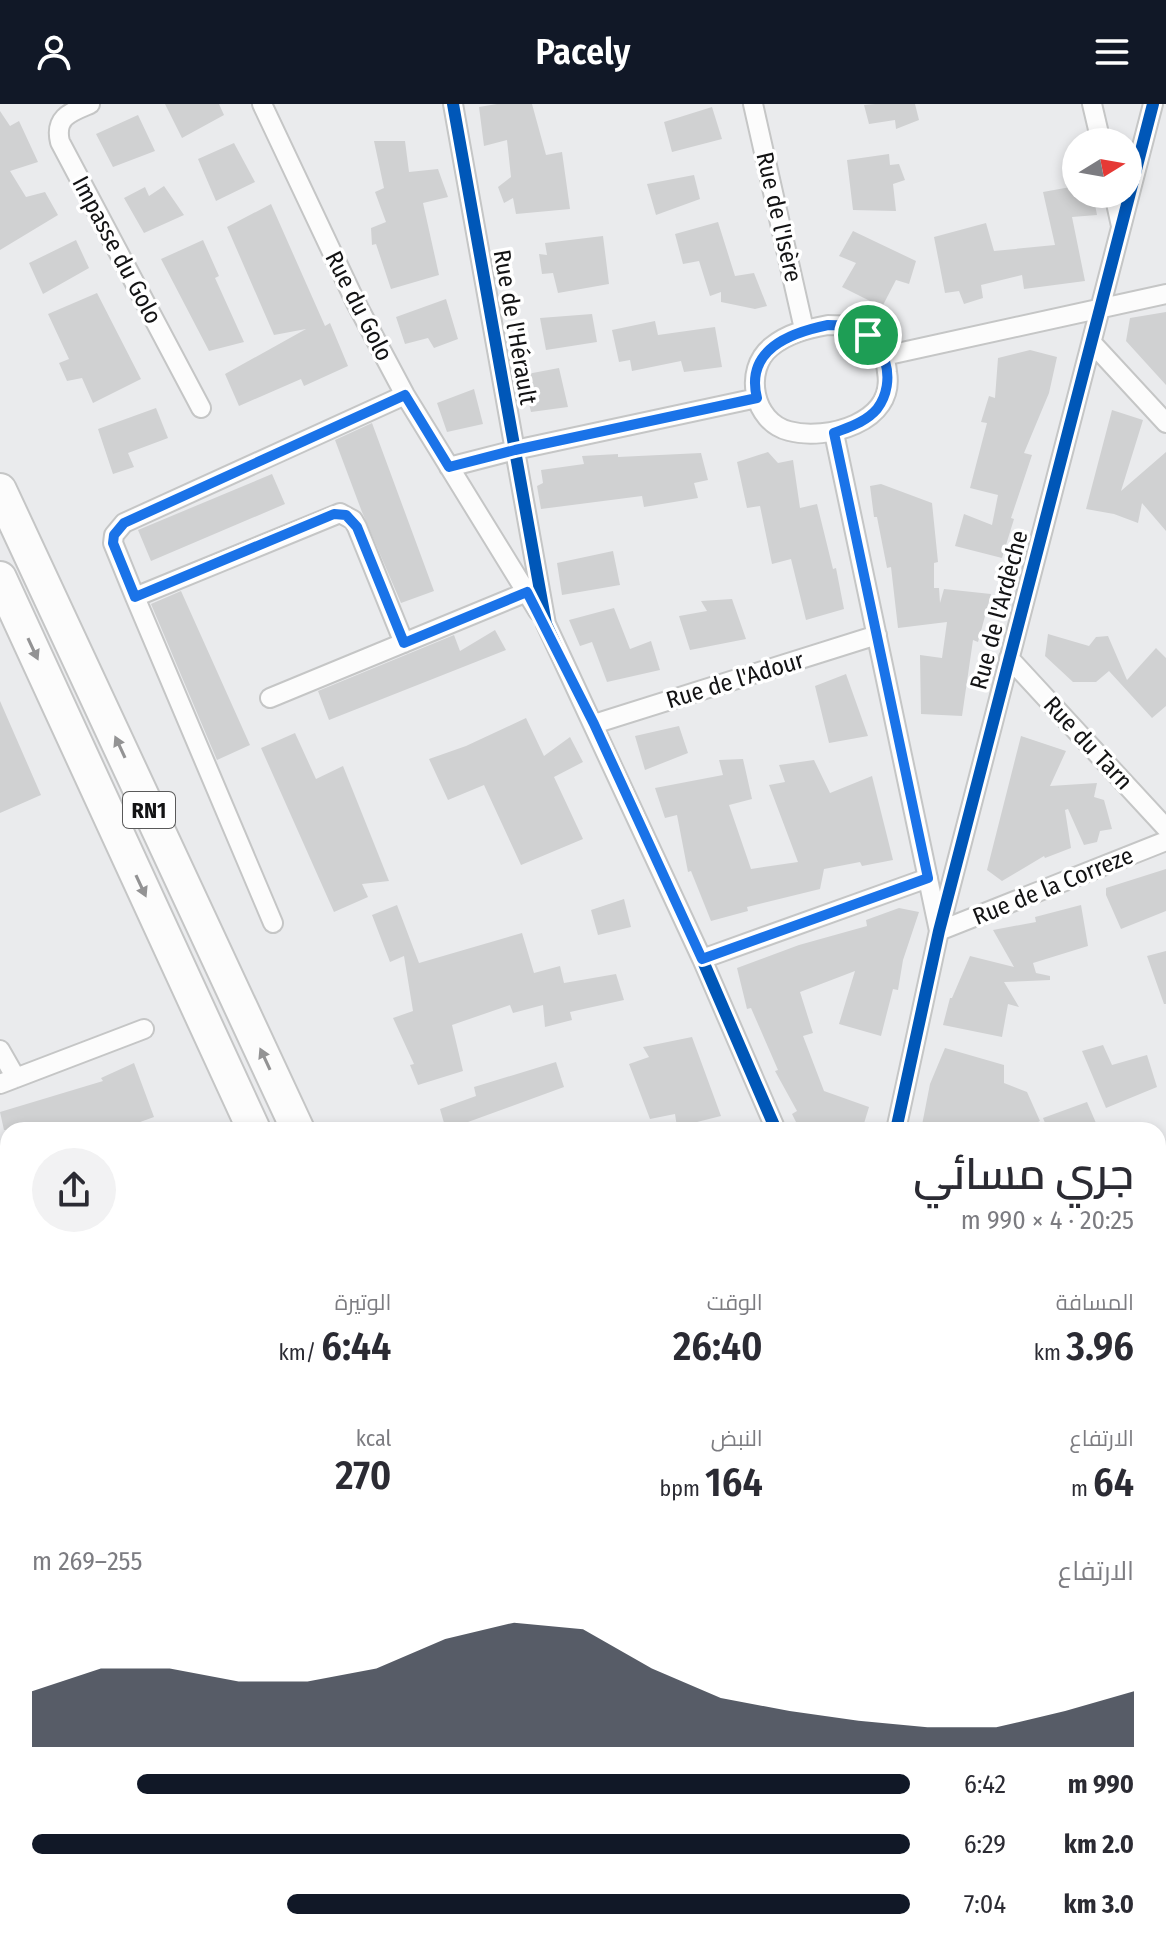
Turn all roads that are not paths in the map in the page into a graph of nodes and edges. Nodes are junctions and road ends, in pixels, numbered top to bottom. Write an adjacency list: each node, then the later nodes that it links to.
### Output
1 (90, 104): 17 (street, Impasse du Golo)
2 (262, 104): 15 (street, Rue du Golo)
3 (453, 104): 20 (street, Rue de l'Hérault)
4 (753, 104): 12 (street, Rue de l'Isère)
5 (1092, 104): 7 (street)
6 (1153, 104): 9 (street, Rue de l'Ardèche)
7 (1098, 128)
8 (1117, 208): 9 (street)
9 (1122, 228): 11 (street, Rue de l'Ardèche)
10 (1166, 294): 11 (street)
11 (1101, 309): 13 (street, Rue de l'Ardèche); 14 (street)
12 (804, 329): 14 (street); 16 (street)
13 (1093, 344): 18 (street); 29 (street, Rue de l'Ardèche)
14 (884, 356): 19 (street)
15 (405, 395): 21 (street, Rue du Golo); 25 (street)
16 (757, 398): 19 (street); 20 (street)
17 (201, 408)
18 (1166, 423)
19 (834, 433): 27 (street)
20 (515, 450): 21 (street); 26 (street, Rue de l'Hérault)
21 (449, 467): 24 (street, Rue du Golo)
22 (0, 490): 42 (highway, RN1, one-way to 22)
23 (0, 578): 41 (highway, RN1, one-way to 41)
24 (527, 592): 26 (street, Rue du Golo); 28 (street)
25 (135, 597): 28 (street); 35 (street)
26 (546, 624): 31 (street, Rue de l'Hérault)
27 (877, 635): 31 (street, Rue de l'Adour); 34 (street)
28 (404, 643): 30 (street)
29 (1009, 658): 32 (street, Rue du Tarn); 36 (street, Rue de l'Ardèche)
30 (270, 698)
31 (594, 724): 37 (street, Rue de l'Hérault)
32 (1166, 828)
33 (1166, 841): 36 (street, Rue de la Correze)
34 (928, 878): 36 (street); 37 (street)
35 (273, 923)
36 (939, 931): 44 (street, Rue de l'Ardèche)
37 (702, 959): 43 (street, Rue de l'Hérault)
38 (144, 1029): 40 (street)
39 (0, 1050): 40 (street)
40 (8, 1081)
41 (250, 1122)
42 (294, 1122)
43 (773, 1122)
44 (898, 1122)

